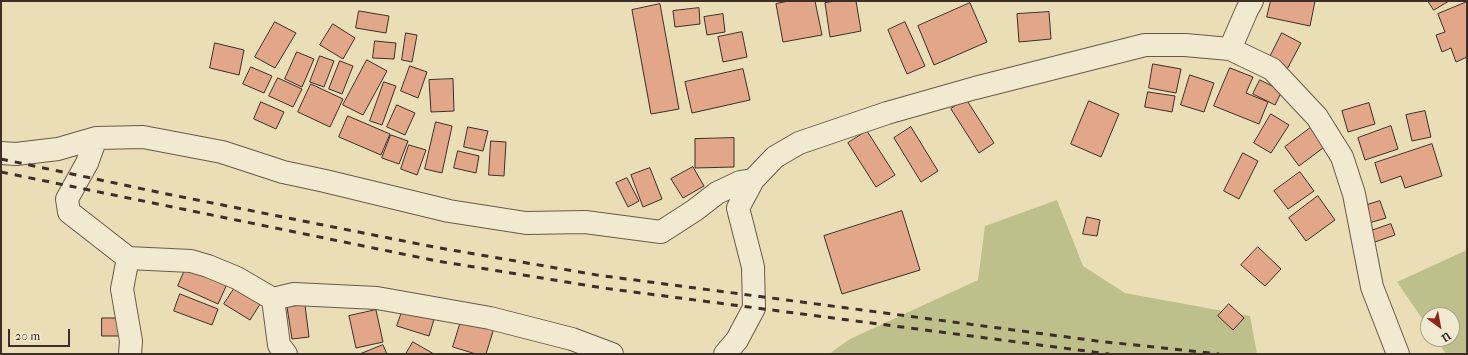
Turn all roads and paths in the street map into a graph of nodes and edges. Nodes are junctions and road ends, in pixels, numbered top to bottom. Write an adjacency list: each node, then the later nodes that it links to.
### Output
1 (1252, 1): 2 (street)
2 (1230, 49): 5 (street); 12 (street)
3 (96, 138): 4 (street); 5 (street); 6 (street)
4 (1, 153)
5 (753, 180): 11 (street)
6 (128, 258): 7 (street); 8 (street)
7 (273, 299): 9 (street); 10 (street)
8 (130, 354)
9 (286, 354)
10 (612, 354)
11 (725, 354)
12 (1398, 354)

